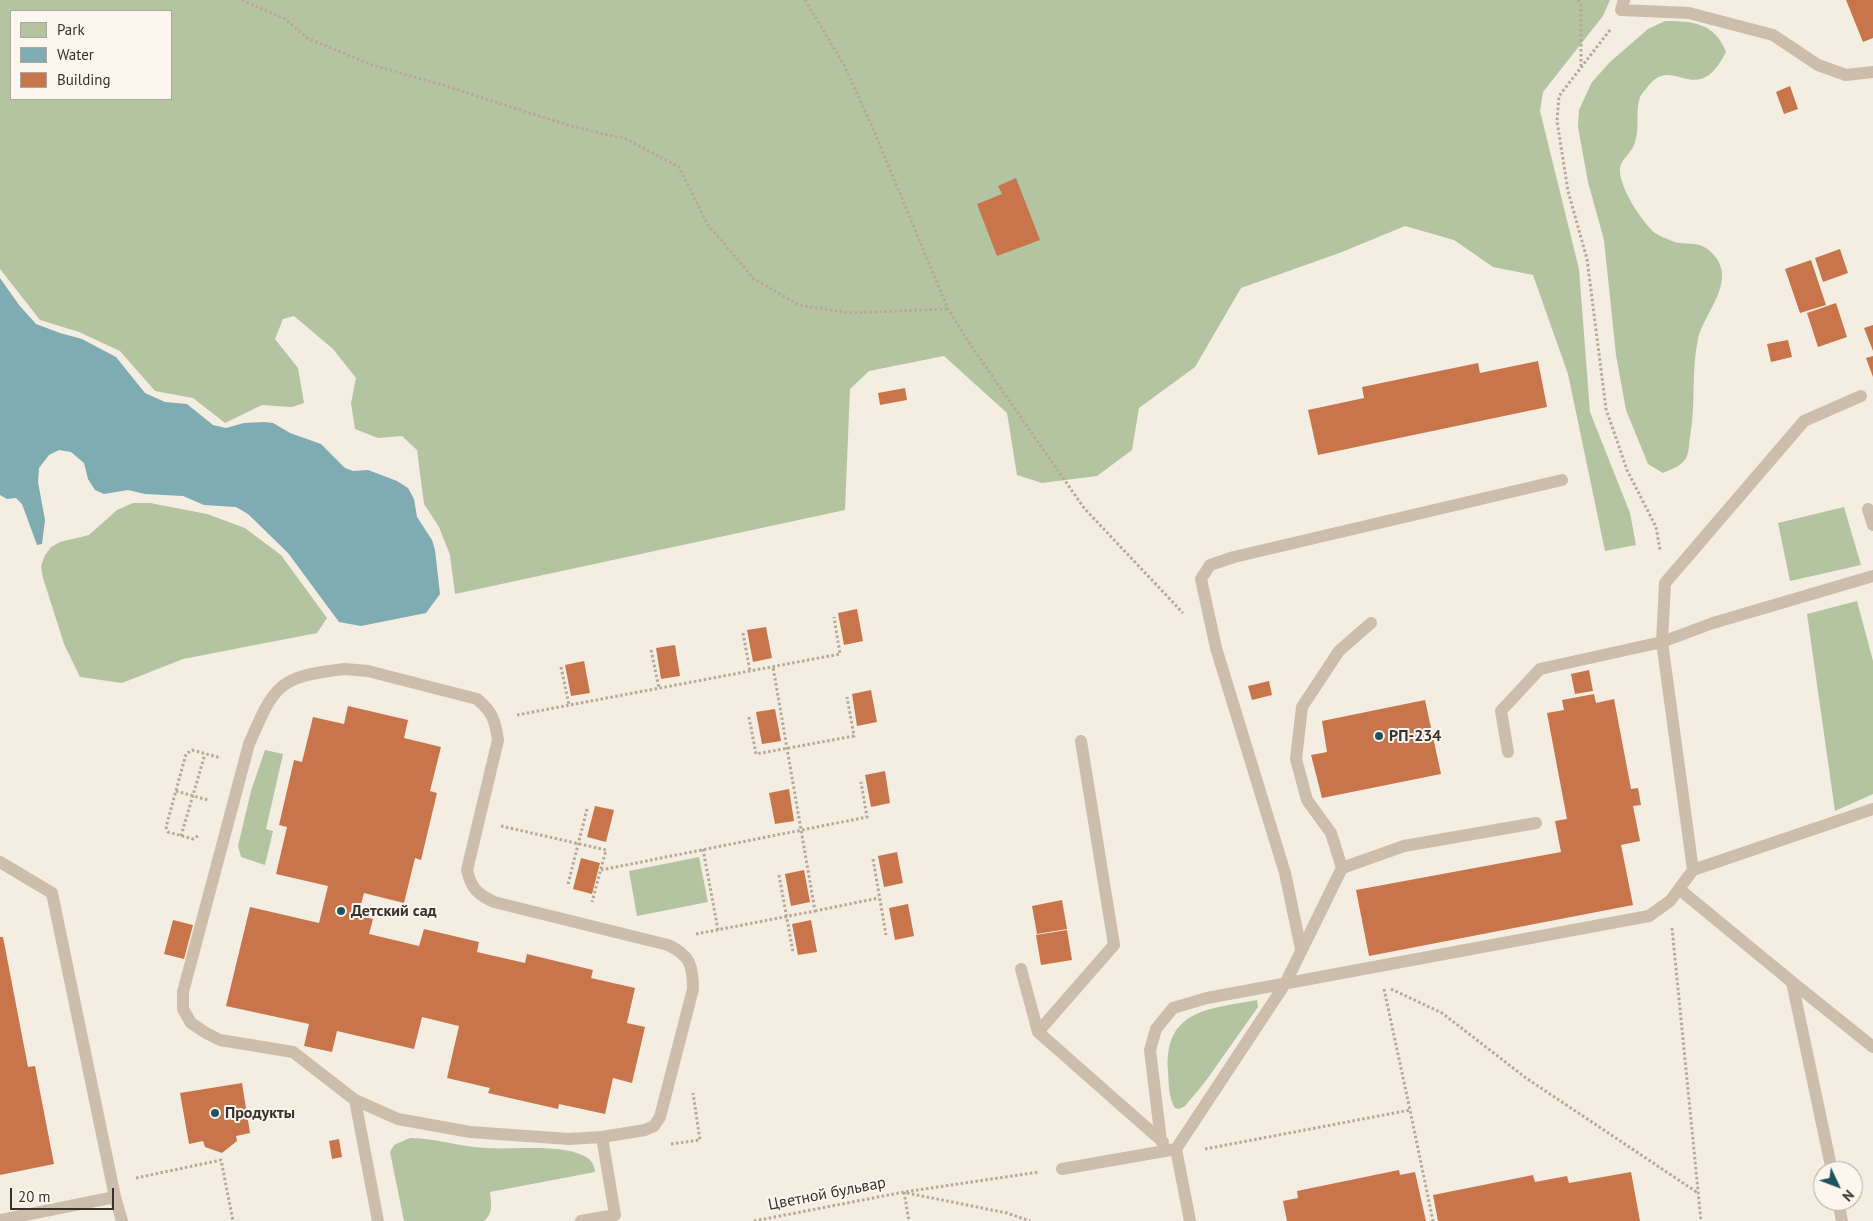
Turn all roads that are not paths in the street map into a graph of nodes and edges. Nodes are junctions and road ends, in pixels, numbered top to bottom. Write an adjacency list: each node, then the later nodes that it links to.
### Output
1 (1623, 5): 2 (lane)
2 (1873, 72)
3 (1861, 396): 9 (lane)
4 (1562, 480): 18 (lane)
5 (1868, 508): 6 (lane)
6 (1873, 525)
7 (1873, 576): 9 (lane)
8 (1371, 623): 15 (lane)
9 (1662, 642): 11 (lane); 16 (lane)
10 (1081, 741): 22 (lane)
11 (1508, 752)
12 (1873, 809): 16 (lane)
13 (1536, 823): 15 (lane)
14 (0, 862): 30 (lane)
15 (1342, 868): 18 (lane)
16 (1693, 870): 17 (lane)
17 (1679, 889): 20 (lane); 21 (lane)
18 (1300, 949): 21 (lane)
19 (1021, 969): 22 (lane)
20 (1792, 982): 23 (lane); 28 (lane)
21 (1285, 984): 26 (lane); 27 (lane)
22 (1038, 1032): 26 (lane)
23 (1873, 1047)
24 (355, 1100): 25 (lane); 25 (lane); 33 (lane)
25 (602, 1137): 34 (lane)
26 (1161, 1141): 27 (lane)
27 (1177, 1152): 29 (lane); 35 (lane)
28 (1830, 1161)
29 (1062, 1169)
30 (115, 1197): 31 (lane); 32 (lane)
31 (0, 1220)
32 (122, 1221)
33 (378, 1221)
34 (581, 1221)
35 (1190, 1221)

